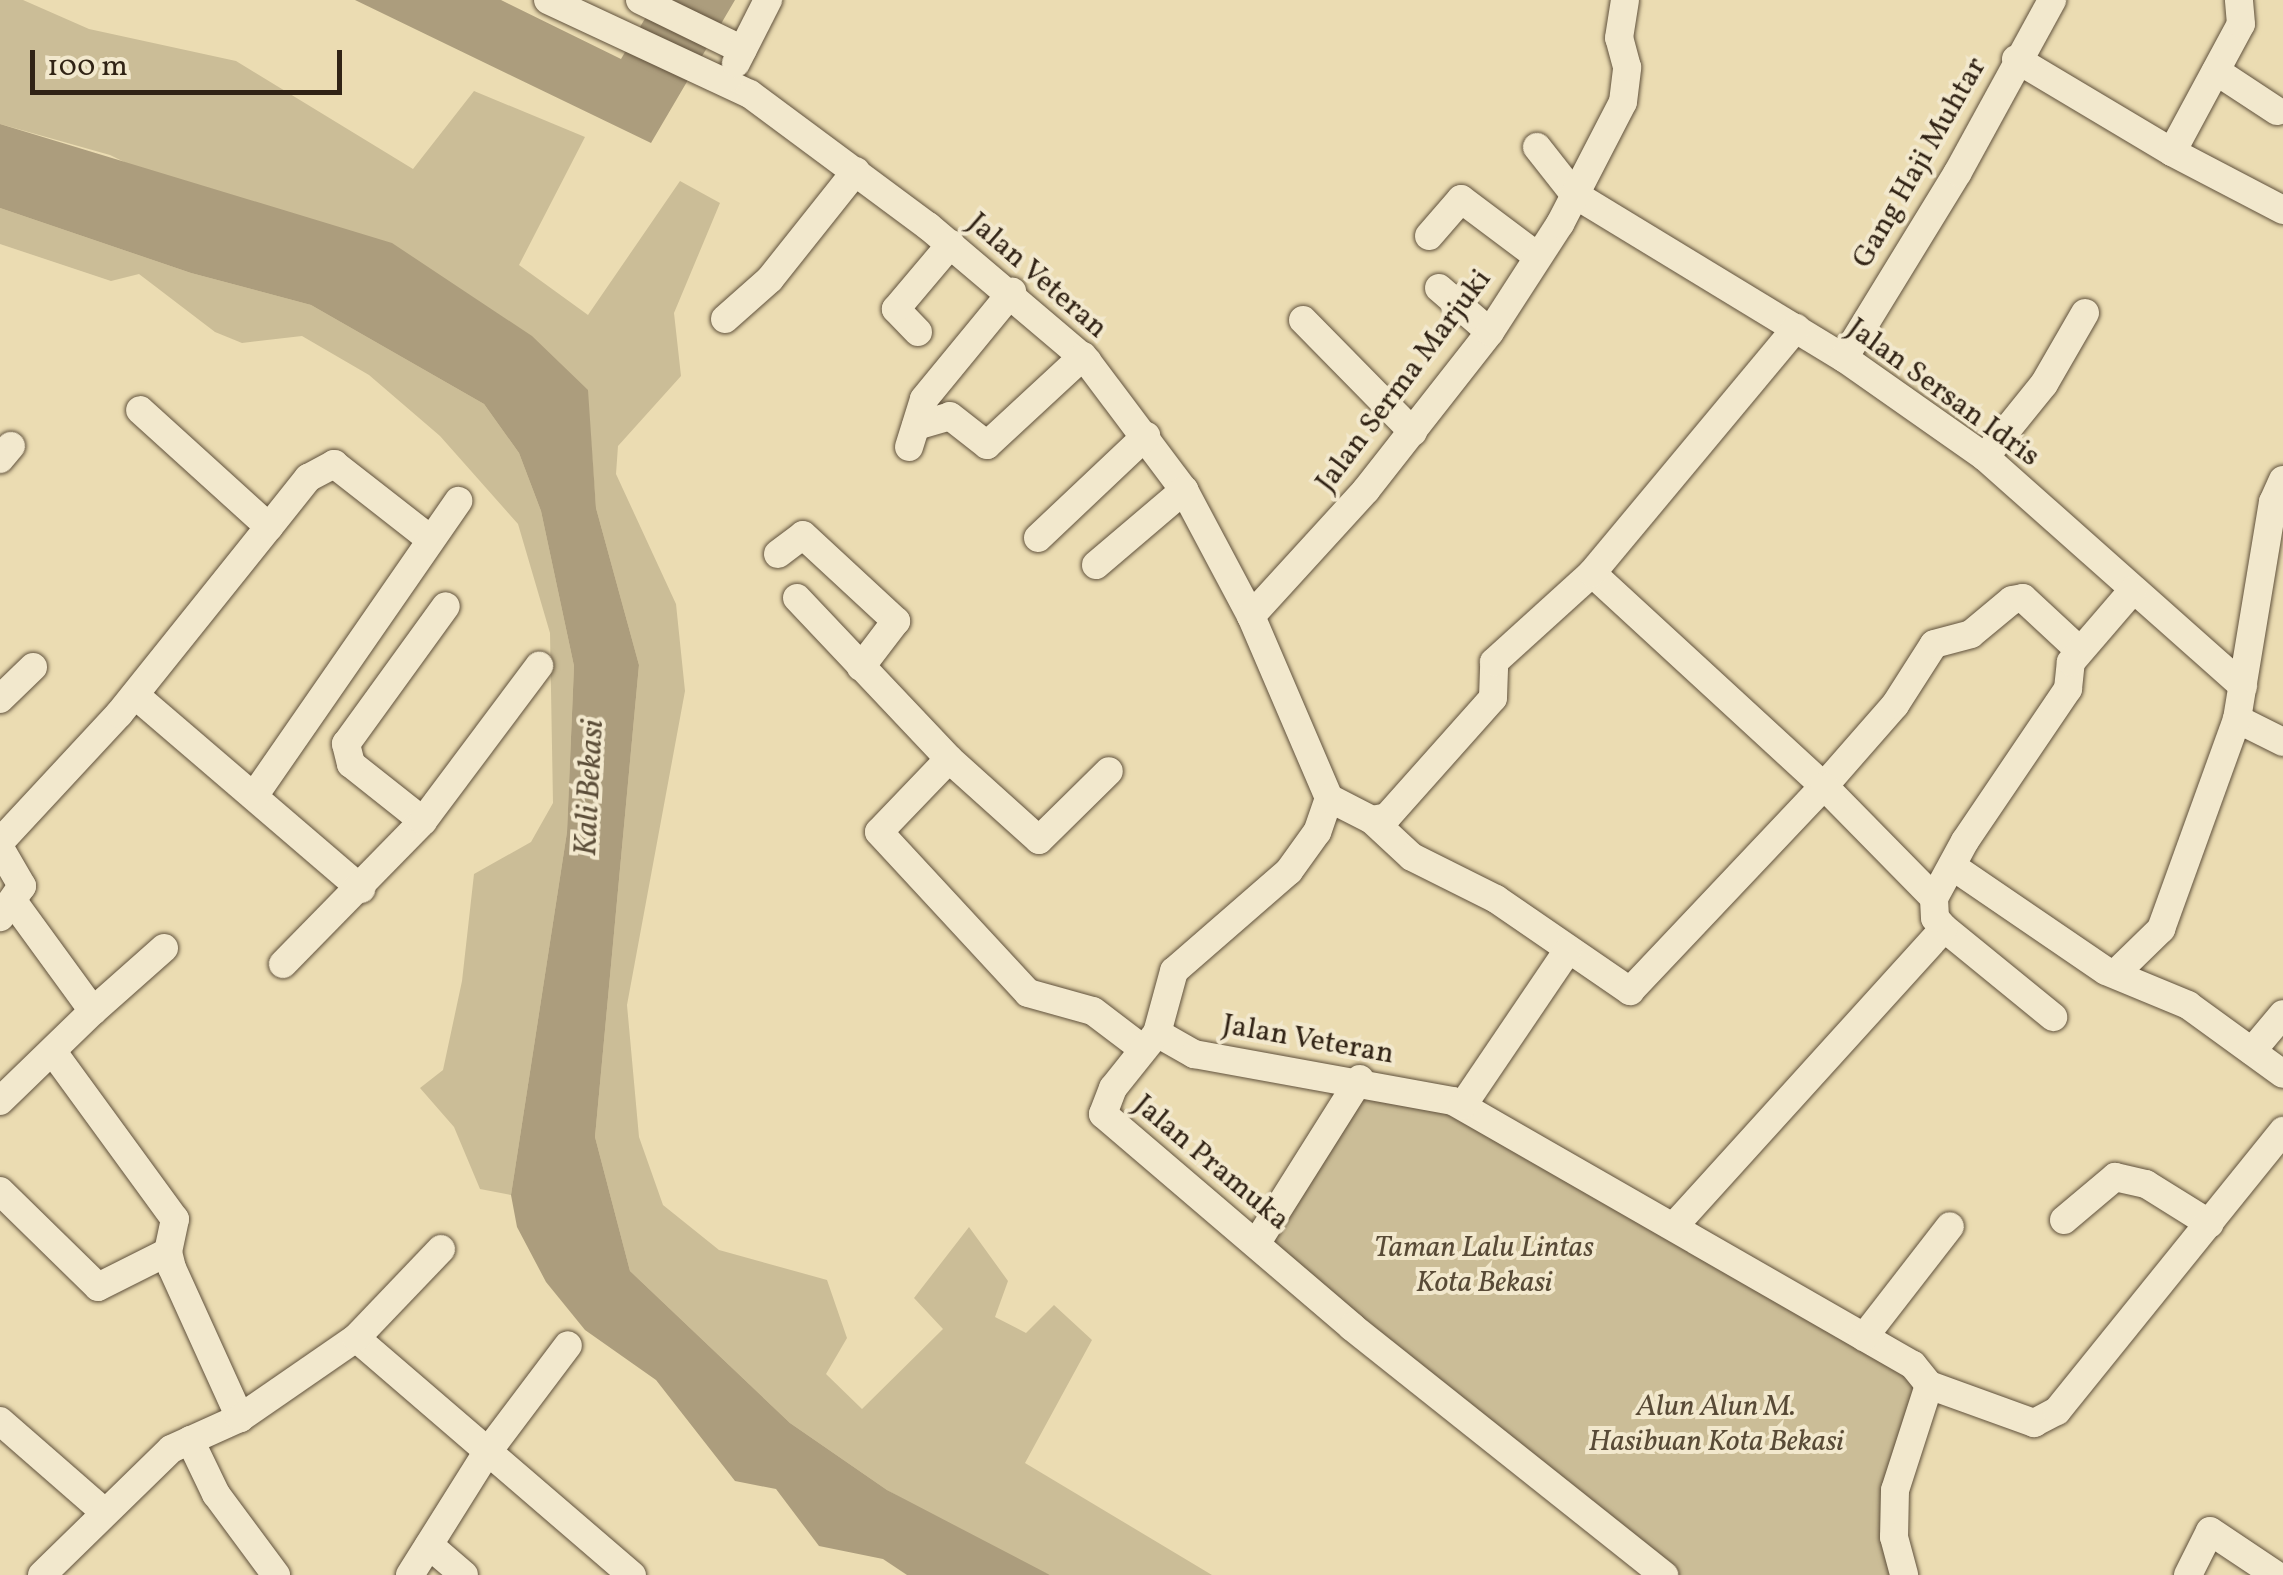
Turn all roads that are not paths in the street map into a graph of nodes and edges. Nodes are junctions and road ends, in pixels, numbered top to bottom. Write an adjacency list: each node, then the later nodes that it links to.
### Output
1 (640, 0): 7 (street)
2 (768, 0): 7 (street)
3 (1625, 0): 15 (street, Jalan Serma Marjuki)
4 (2052, 0): 8 (street, Gang Haji Muhtar)
5 (2239, 0): 9 (street)
6 (555, 3): 10 (street, Jalan Veteran)
7 (743, 50): 10 (street)
8 (2016, 59): 13 (street); 29 (street, Gang Haji Muhtar)
9 (2216, 72): 11 (street); 13 (street)
10 (738, 88): 14 (street, Jalan Veteran)
11 (2277, 110)
12 (1537, 147): 15 (street)
13 (2172, 152): 16 (street)
14 (851, 167): 18 (street, Jalan Veteran); 23 (street)
15 (1574, 194): 19 (street, Jalan Serma Marjuki); 25 (street, Jalan Sersan Idris)
16 (2283, 210)
17 (1429, 236): 19 (street)
18 (951, 244): 21 (street, Jalan Veteran); 26 (street)
19 (1536, 256): 27 (street, Jalan Serma Marjuki)
20 (1439, 288): 27 (street)
21 (1012, 292): 28 (street, Jalan Veteran); 28 (street)
22 (2085, 313): 33 (street)
23 (725, 320)
24 (1303, 320): 31 (street)
25 (1796, 328): 29 (street, Jalan Sersan Idris); 42 (street)
26 (918, 332)
27 (1490, 332): 31 (street, Jalan Serma Marjuki)
28 (1083, 356): 32 (street, Jalan Veteran)
29 (1844, 358): 33 (street, Jalan Sersan Idris)
30 (140, 410): 37 (street)
31 (1413, 432): 46 (street, Jalan Serma Marjuki)
32 (1146, 436): 35 (street, Jalan Veteran); 38 (street)
33 (1985, 457): 43 (street, Jalan Sersan Idris)
34 (2283, 480): 51 (street)
35 (1184, 490): 41 (street); 46 (street, Jalan Veteran)
36 (458, 501): 39 (street)
37 (269, 526): 39 (street); 52 (street)
38 (1038, 538)
39 (430, 539): 55 (street)
40 (778, 554): 49 (street)
41 (1096, 565)
42 (1592, 573): 60 (street); 63 (street)
43 (2132, 590): 47 (street); 51 (street, Jalan Sersan Idris)
44 (797, 598): 49 (street)
45 (446, 606): 57 (street)
46 (1250, 616): 62 (street, Jalan Veteran)
47 (2079, 650): 60 (street); 66 (street)
48 (539, 666): 64 (street)
49 (861, 666): 58 (street)
50 (33, 667): 53 (street)
51 (2243, 686): 54 (street)
52 (135, 695): 61 (street); 65 (street)
53 (0, 699)
54 (2237, 719): 56 (street); 74 (street)
55 (301, 727): 57 (street); 61 (street)
56 (2283, 742)
57 (345, 754): 64 (street)
58 (949, 759): 59 (street); 78 (street, Jalan Veteran)
59 (1110, 771)
60 (1824, 786): 68 (street); 72 (street)
61 (254, 796): 67 (street)
62 (1329, 798): 63 (street); 78 (street)
63 (1372, 820): 72 (street)
64 (423, 821): 67 (street)
65 (0, 846): 69 (street)
66 (1952, 866): 68 (street); 74 (street)
67 (361, 889): 73 (street)
68 (1934, 898): 70 (street)
69 (12, 902): 75 (street)
70 (1944, 928): 77 (street); 88 (street)
71 (164, 948): 75 (street)
72 (1568, 950): 84 (street)
73 (283, 964)
74 (2117, 972): 79 (street)
75 (93, 1011): 80 (street)
76 (2283, 1014): 79 (street)
77 (2053, 1017)
78 (1150, 1041): 82 (street, Jalan Veteran); 91 (street, Jalan Pramuka)
79 (2252, 1051): 81 (street)
80 (54, 1052): 83 (street); 93 (street)
81 (2283, 1074)
82 (1360, 1078): 84 (street, Jalan Veteran); 91 (street)
83 (0, 1101)
84 (1463, 1105): 88 (street, Jalan Veteran)
85 (2283, 1131): 89 (street)
86 (0, 1191): 93 (street)
87 (2064, 1220): 89 (street)
88 (1676, 1224): 94 (street, Jalan Veteran)
89 (2210, 1224): 97 (street)
90 (1950, 1226): 94 (street)
91 (1256, 1244): 109 (street, Jalan Pramuka)
92 (441, 1249): 95 (street)
93 (168, 1252): 98 (street)
94 (1864, 1337): 97 (street, Jalan Veteran)
95 (356, 1338): 98 (street); 101 (street)
96 (568, 1346): 101 (street)
97 (1929, 1385): 110 (street)
98 (240, 1418): 100 (street)
99 (0, 1421): 102 (street)
100 (190, 1440): 102 (street); 105 (street)
101 (486, 1454): 103 (street); 108 (street)
102 (102, 1510): 104 (street)
103 (429, 1545): 106 (street); 107 (street)
104 (42, 1575)
105 (276, 1575)
106 (410, 1575)
107 (464, 1575)
108 (632, 1575)
109 (1664, 1575)
110 (1904, 1575)
111 (2188, 1575): 112 (street)
112 (2276, 1575)

